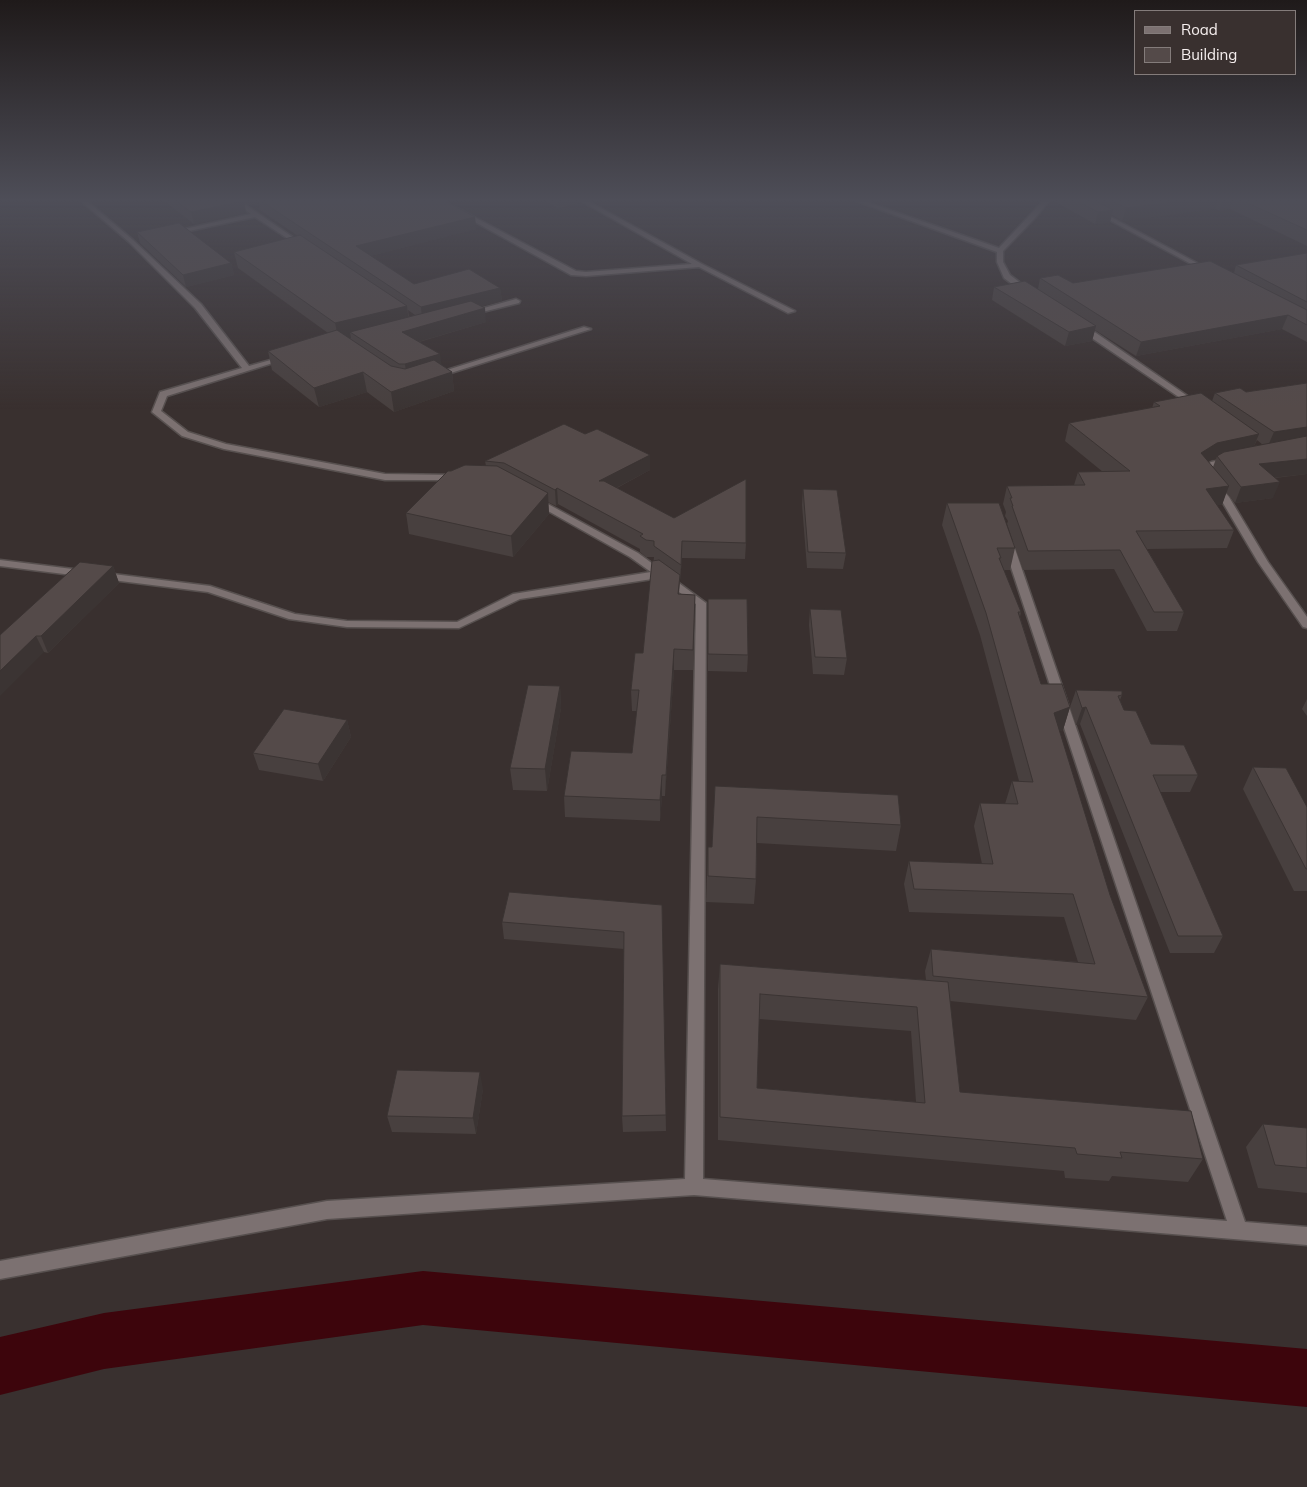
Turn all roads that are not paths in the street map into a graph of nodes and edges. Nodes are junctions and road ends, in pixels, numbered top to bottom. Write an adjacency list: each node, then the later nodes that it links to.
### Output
1 (161, 270): 15 (street)
2 (569, 270): 3 (street)
3 (632, 270)
4 (711, 270): 10 (street)
5 (1004, 270): 8 (street)
6 (1206, 270): 7 (street)
7 (1213, 274)
8 (1036, 298)
9 (516, 301): 11 (street)
10 (791, 310)
11 (459, 316)
12 (1073, 322): 17 (street)
13 (588, 329): 16 (street)
14 (293, 356): 15 (street)
15 (246, 368): 19 (street)
16 (426, 378)
17 (1207, 412)
18 (1242, 459): 24 (street)
19 (464, 478)
20 (527, 496): 23 (street)
21 (1004, 530): 26 (street)
22 (0, 563): 23 (street)
23 (661, 574): 25 (street)
24 (1307, 625)
25 (694, 1187): 26 (street); 28 (street)
26 (1239, 1230): 27 (street)
27 (1307, 1236)
28 (0, 1270)

